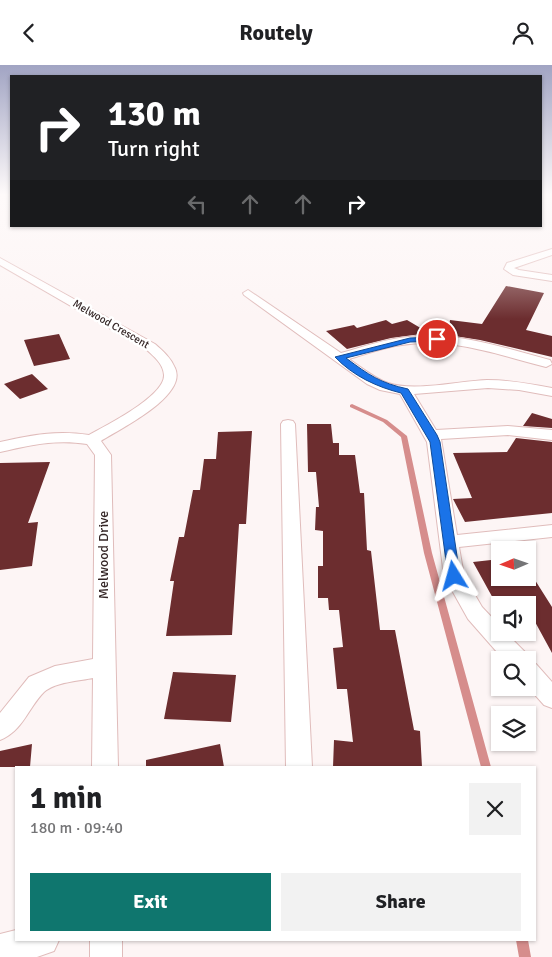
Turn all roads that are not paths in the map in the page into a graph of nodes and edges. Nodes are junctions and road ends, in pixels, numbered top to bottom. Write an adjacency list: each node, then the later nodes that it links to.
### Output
1 (552, 251): 3 (street)
2 (0, 261): 12 (street, Melwood Crescent)
3 (552, 278)
4 (248, 293): 5 (street)
5 (339, 357): 6 (street); 7 (street)
6 (546, 363)
7 (405, 391): 8 (street); 10 (street)
8 (552, 392)
9 (288, 423): 22 (street)
10 (432, 435): 11 (street); 15 (street)
11 (552, 435)
12 (92, 440): 13 (street); 17 (street, Melwood Drive)
13 (0, 447)
14 (552, 531): 15 (street)
15 (449, 541): 16 (street)
16 (510, 651)
17 (104, 666): 20 (street); 21 (street, Melwood Drive)
18 (536, 680): 19 (street)
19 (552, 698)
20 (0, 729)
21 (105, 766)
22 (299, 766)
23 (39, 941): 25 (street)
24 (106, 941): 26 (street)
25 (0, 950)
26 (106, 957)

